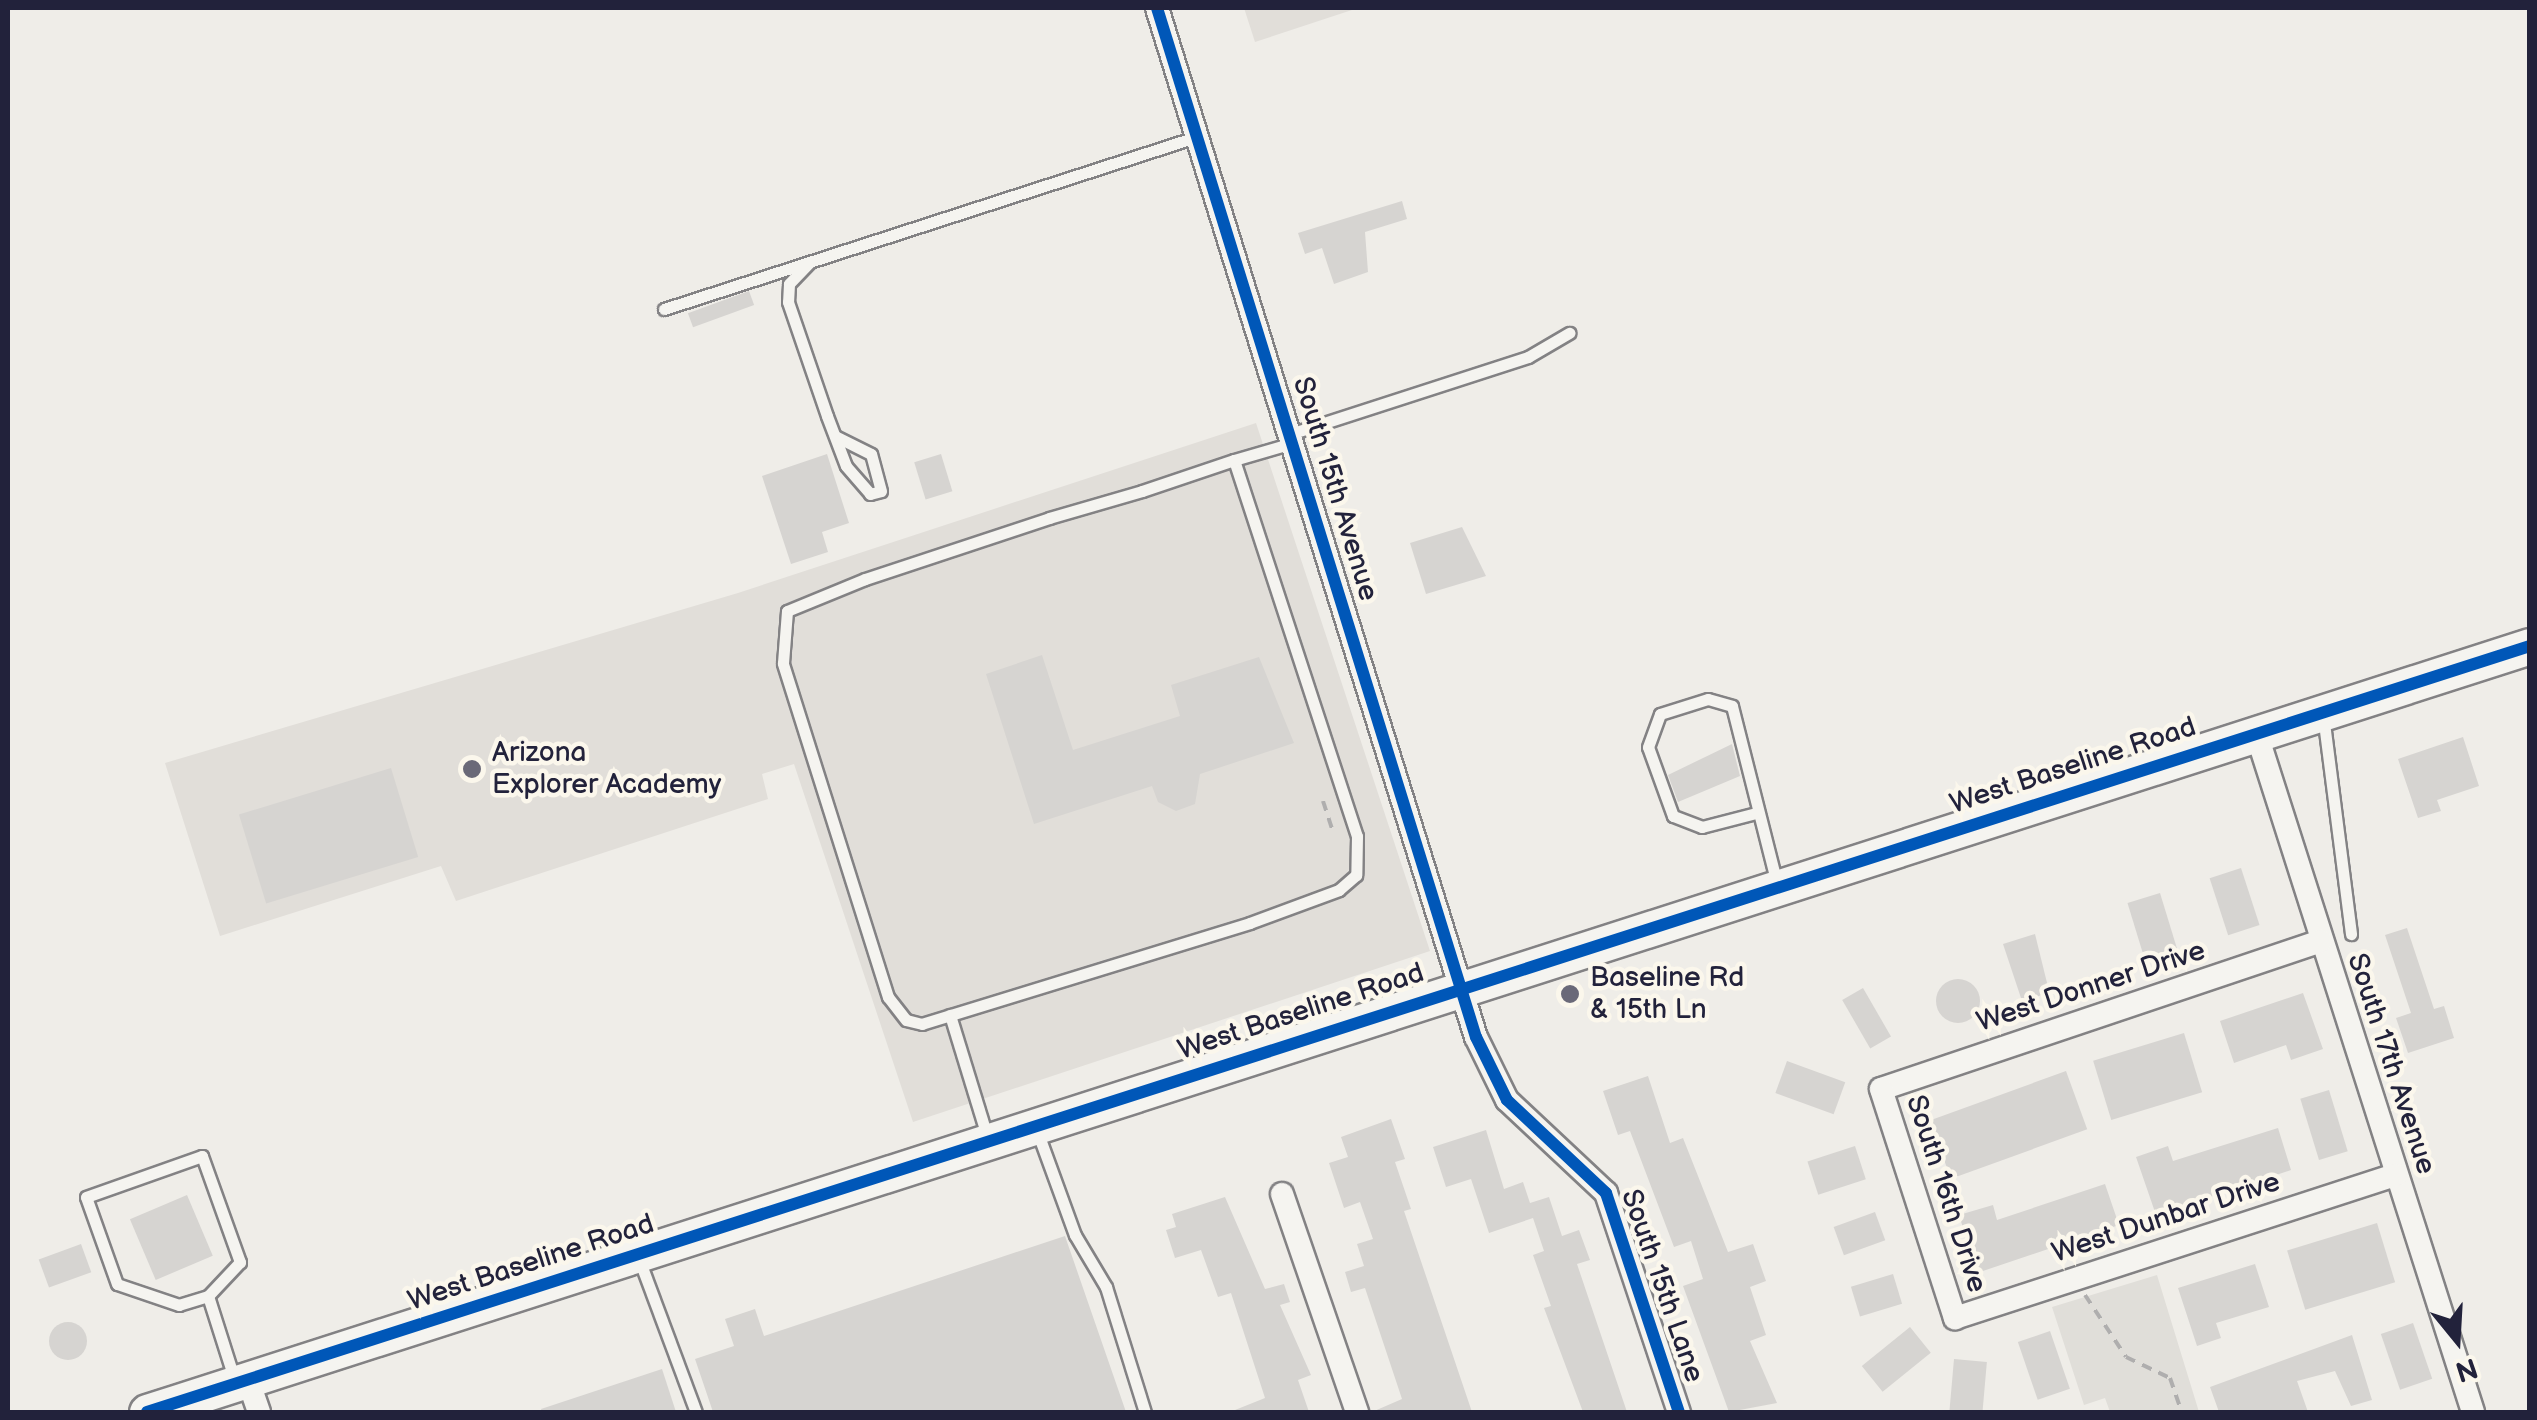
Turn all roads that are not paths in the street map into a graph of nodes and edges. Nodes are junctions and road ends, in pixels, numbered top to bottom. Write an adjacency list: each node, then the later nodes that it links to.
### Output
1 (1157, 8): 2 (street, South 15th Avenue)
2 (1196, 137): 3 (lane); 7 (street, South 15th Avenue)
3 (821, 255): 4 (lane); 6 (lane)
4 (664, 309)
5 (1569, 333): 7 (lane)
6 (835, 436): 6 (lane)
7 (1294, 438): 8 (lane); 16 (street, South 15th Avenue)
8 (1234, 460): 17 (lane); 17 (lane)
9 (2530, 646): 10 (main road, West Baseline Road)
10 (2322, 711): 11 (main road, West Baseline Road); 14 (lane)
11 (2256, 732): 13 (main road, West Baseline Road); 15 (street, South 17th Avenue)
12 (1756, 813): 12 (lane); 13 (lane)
13 (1778, 888): 16 (main road, West Baseline Road)
14 (2352, 934)
15 (2321, 942): 18 (street, West Donner Drive); 21 (street, South 17th Avenue)
16 (1459, 987): 19 (main road, West Baseline Road); 32 (street, South 15th Lane)
17 (950, 1016): 20 (lane)
18 (1881, 1088): 25 (street, South 16th Drive)
19 (1035, 1125): 20 (main road, West Baseline Road); 30 (lane)
20 (988, 1140): 23 (main road, West Baseline Road)
21 (2395, 1175): 25 (street, West Dunbar Drive); 27 (street, South 17th Avenue)
22 (1282, 1194): 31 (street)
23 (637, 1255): 26 (main road, West Baseline Road); 29 (lane)
24 (208, 1296): 24 (lane); 26 (lane)
25 (1955, 1318)
26 (248, 1392): 28 (main road, West Baseline Road)
27 (2465, 1410)
28 (147, 1412)
29 (696, 1412)
30 (1146, 1412)
31 (1356, 1412)
32 (1679, 1412)

